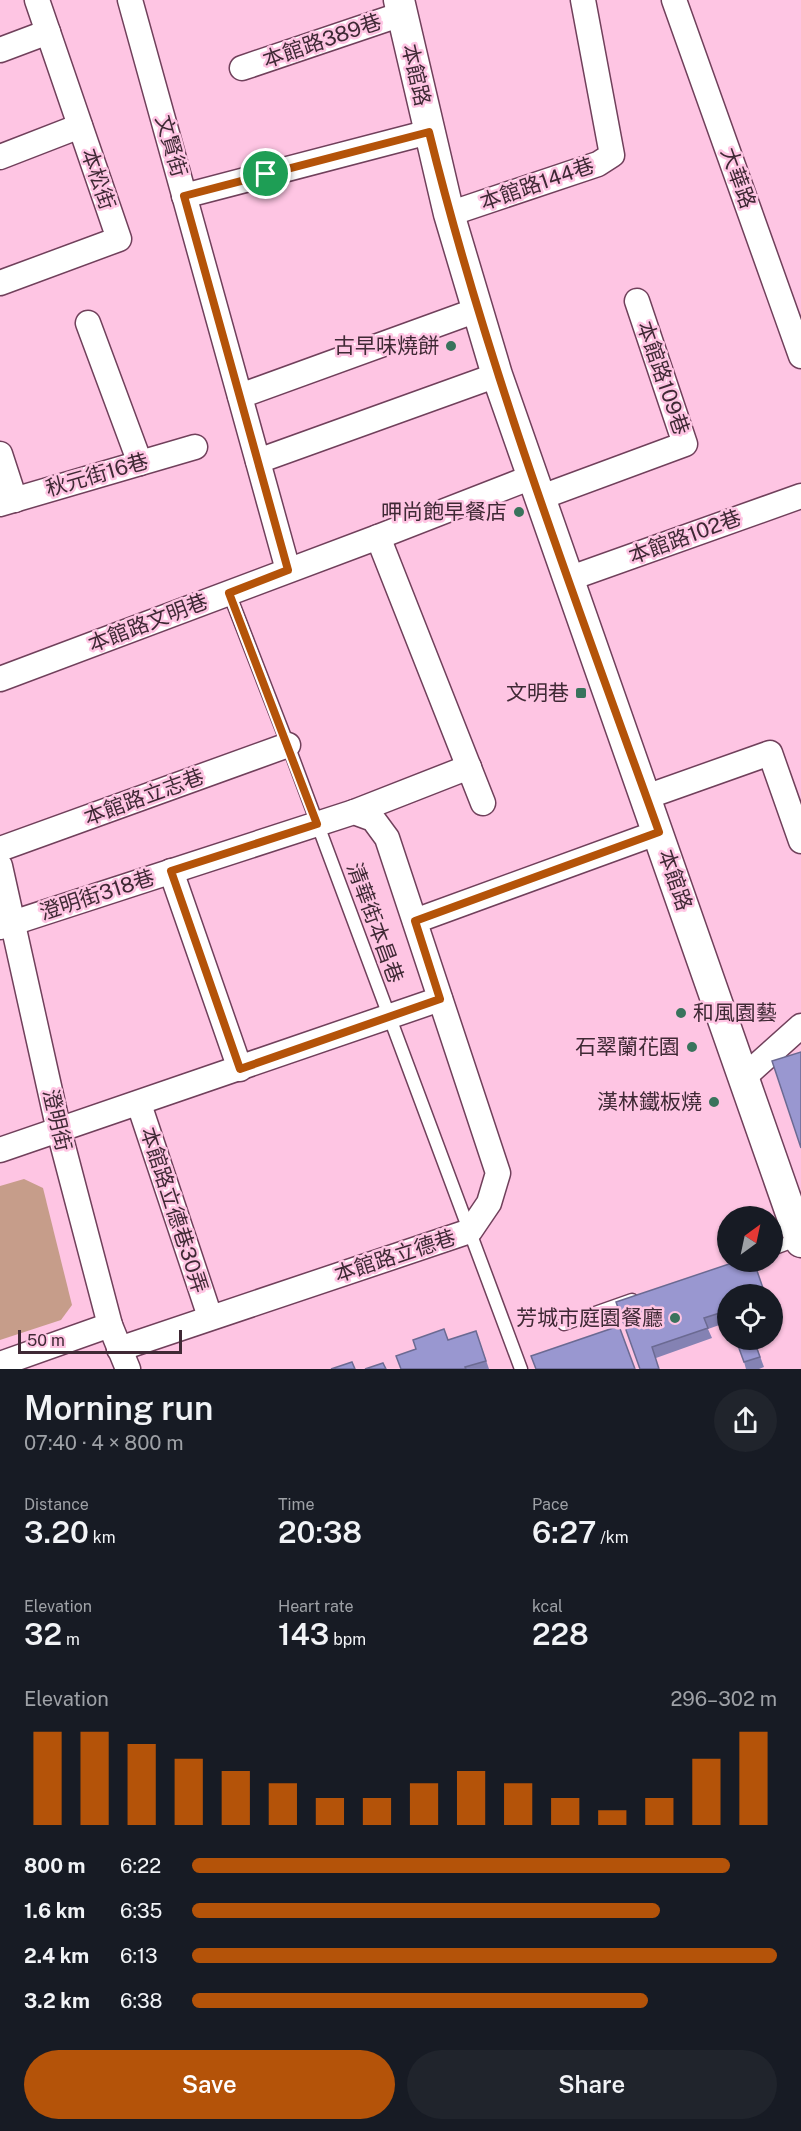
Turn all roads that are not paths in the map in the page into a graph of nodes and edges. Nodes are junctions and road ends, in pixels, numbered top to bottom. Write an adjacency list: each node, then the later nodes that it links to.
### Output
1 (37, 0): 6 (street, 本松街)
2 (130, 0): 12 (street, 文賢街)
3 (583, 0): 13 (street, 本館路144巷)
4 (674, 0): 18 (street, 大華路)
5 (400, 7): 8 (street, 本館路389巷); 10 (street, 本館路)
6 (48, 32): 7 (street); 9 (street, 本松街)
7 (0, 50)
8 (242, 68)
9 (80, 126): 11 (street); 14 (street, 本松街)
10 (429, 132): 12 (street); 13 (street, 本館路)
11 (0, 157)
12 (184, 196): 20 (street, 文賢街)
13 (449, 214): 16 (street, 本館路)
14 (0, 283)
15 (637, 301): 25 (street, 本館路109巷)
16 (477, 310): 19 (street, 本館路); 20 (street)
17 (88, 323): 24 (street)
18 (801, 356)
19 (497, 375): 23 (street); 25 (street, 本館路)
20 (240, 396): 23 (street, 文賢街)
21 (195, 447): 24 (street, 秋元街16巷)
22 (0, 454): 27 (street)
23 (258, 461): 29 (street, 文賢街)
24 (140, 463): 27 (street, 秋元街16巷)
25 (535, 487): 28 (street, 本館路文明巷); 30 (street, 本館路)
26 (801, 496): 30 (street, 本館路102巷)
27 (7, 502)
28 (378, 537): 29 (street, 本館路文明巷); 34 (street)
29 (288, 570): 31 (street, 本館路文明巷)
30 (568, 579): 35 (street, 本館路)
31 (229, 593): 32 (street, 本館路文明巷); 33 (lane, 清華街本昌巷)
32 (0, 679)
33 (288, 745): 38 (lane, 清華街本昌巷); 41 (street, 本館路立志巷)
34 (469, 767): 36 (street); 37 (street)
35 (646, 797): 39 (street, 本館路); 40 (street)
36 (483, 802)
37 (354, 812): 38 (street); 44 (street, 本館路立德巷)
38 (317, 824): 43 (street, 澄明街318巷); 47 (lane, 清華街本昌巷)
39 (659, 832): 44 (street); 50 (street, 本館路)
40 (801, 842)
41 (0, 849)
42 (0, 866): 45 (street, 澄明街)
43 (171, 871): 45 (street, 澄明街318巷); 49 (street)
44 (415, 921): 46 (street, 本館路立德巷)
45 (7, 924): 52 (street, 澄明街)
46 (440, 999): 47 (street); 54 (street, 本館路立德巷)
47 (389, 1017): 49 (street); 54 (lane, 清華街本昌巷)
48 (801, 1026): 50 (street)
49 (240, 1069): 51 (street)
50 (744, 1077): 55 (street, 本館路)
51 (139, 1104): 52 (street); 58 (street, 本館路立德巷30弄)
52 (59, 1131): 53 (street); 60 (street, 澄明街)
53 (0, 1150)
54 (470, 1231): 58 (street, 本館路立德巷); 63 (lane, 清華街本昌巷)
55 (799, 1233): 56 (lane)
56 (783, 1242)
57 (640, 1297): 59 (lane)
58 (210, 1317): 61 (street, 本館路立德巷)
59 (564, 1324)
60 (110, 1325): 61 (street, 澄明街); 62 (street)
61 (124, 1359)
62 (0, 1364)
63 (520, 1369)

